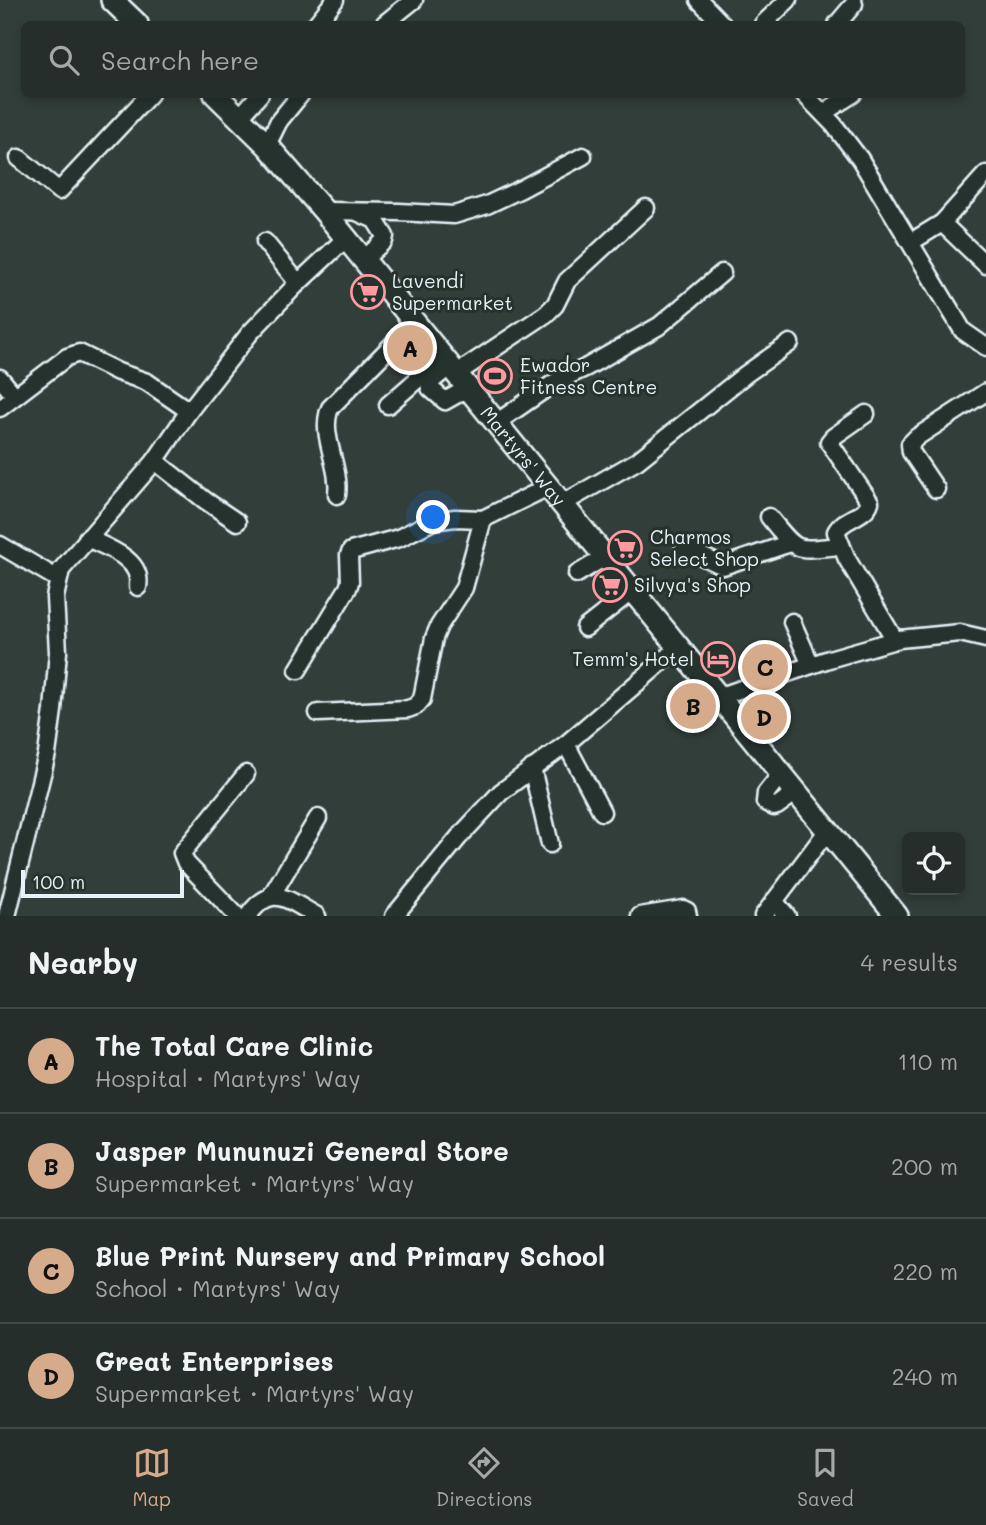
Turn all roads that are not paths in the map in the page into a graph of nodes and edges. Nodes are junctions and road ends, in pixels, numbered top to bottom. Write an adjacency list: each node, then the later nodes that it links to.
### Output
1 (112, 0): 7 (main road)
2 (335, 0): 8 (street)
3 (414, 0): 9 (street)
4 (699, 0): 10 (street)
5 (788, 0): 11 (street)
6 (854, 4): 12 (street)
7 (134, 21)
8 (318, 21)
9 (394, 21)
10 (719, 21)
11 (766, 21)
12 (840, 21)
13 (146, 98): 23 (street)
14 (219, 98): 20 (main road, Martyrs' Way)
15 (256, 98): 20 (street)
16 (298, 98): 21 (street)
17 (808, 98): 19 (street)
18 (847, 98): 19 (street)
19 (823, 113): 31 (street)
20 (239, 118): 21 (main road, Martyrs' Way)
21 (267, 145): 26 (main road, Martyrs' Way)
22 (583, 156): 27 (street)
23 (19, 158)
24 (986, 174): 28 (street)
25 (646, 208): 39 (street)
26 (324, 211): 27 (street); 29 (main road, Martyrs' Way)
27 (356, 212): 32 (street)
28 (943, 223): 31 (street); 33 (street)
29 (345, 239): 32 (main road, Martyrs' Way); 35 (street)
30 (265, 242): 35 (street)
31 (911, 242): 38 (street)
32 (363, 260): 36 (main road, Martyrs' Way)
33 (986, 265)
34 (722, 273): 47 (street)
35 (298, 283): 45 (street)
36 (414, 323): 39 (main road, Martyrs' Way); 51 (street)
37 (790, 342): 52 (street)
38 (985, 346)
39 (454, 371): 43 (street); 47 (main road, Martyrs' Way)
40 (0, 377): 42 (street)
41 (986, 392): 50 (street)
42 (15, 396): 44 (street); 45 (street)
43 (388, 405)
44 (0, 408)
45 (189, 411): 48 (street)
46 (866, 414): 59 (street)
47 (496, 423): 49 (main road, Martyrs' Way)
48 (155, 461): 55 (street); 56 (street)
49 (548, 486): 52 (main road, Martyrs' Way); 54 (street)
50 (936, 489)
51 (337, 495)
52 (562, 504): 61 (main road, Martyrs' Way)
53 (769, 517): 57 (street)
54 (484, 519): 72 (street); 74 (street)
55 (237, 522)
56 (88, 538): 63 (street); 64 (street)
57 (790, 543): 59 (street); 60 (street)
58 (0, 545): 63 (street)
59 (840, 546): 69 (street)
60 (684, 548)
61 (605, 557): 62 (street); 65 (main road, Martyrs' Way)
62 (577, 574)
63 (58, 579): 86 (street)
64 (138, 587)
65 (632, 591): 67 (street); 70 (main road, Martyrs' Way)
66 (792, 622): 71 (street)
67 (585, 628)
68 (986, 639): 69 (street)
69 (895, 640): 71 (street)
70 (678, 648): 73 (main road, Martyrs' Way); 75 (street)
71 (811, 665): 73 (street)
72 (298, 670)
73 (718, 697): 78 (main road, Martyrs' Way)
74 (318, 713)
75 (566, 744): 76 (street); 80 (street)
76 (532, 768): 83 (street); 90 (street)
77 (246, 774): 87 (street)
78 (776, 781): 79 (main road, Martyrs' Way); 79 (street)
79 (790, 797): 82 (main road, Martyrs' Way)
80 (601, 812)
81 (318, 818): 84 (street)
82 (828, 830): 85 (street); 95 (main road, Martyrs' Way)
83 (550, 844)
84 (271, 897): 88 (street); 89 (street)
85 (774, 901): 93 (street); 94 (street)
86 (6, 916)
87 (237, 916)
88 (248, 916)
89 (317, 916)
90 (394, 916)
91 (640, 916): 92 (street)
92 (688, 916)
93 (762, 916)
94 (787, 916)
95 (897, 916)

